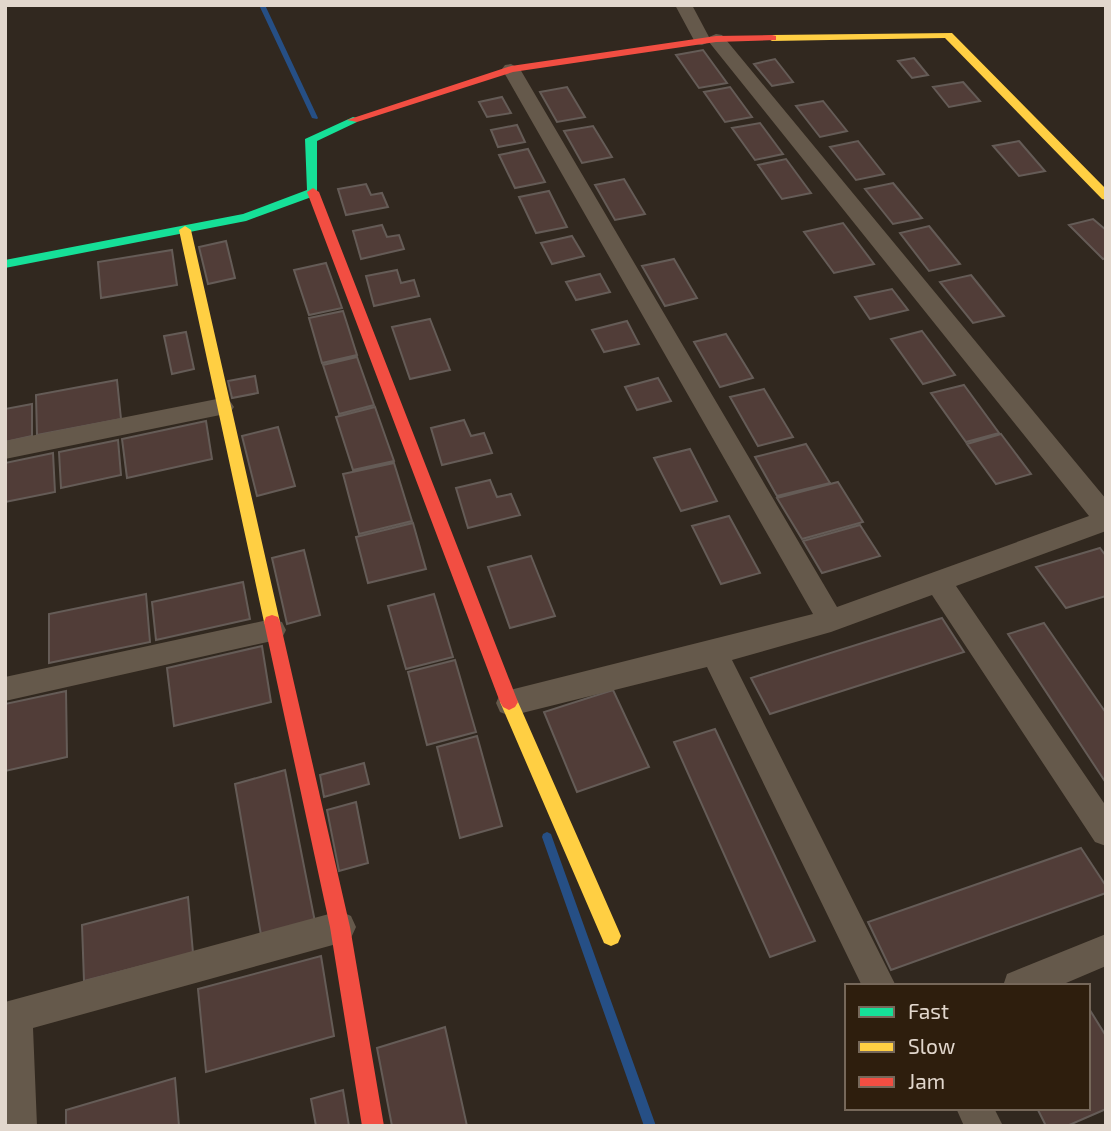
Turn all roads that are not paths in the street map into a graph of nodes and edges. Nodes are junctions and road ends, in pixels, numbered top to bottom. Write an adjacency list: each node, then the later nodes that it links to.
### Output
1 (683, 5): 2 (street)
2 (709, 40): 3 (street); 5 (street); 10 (street)
3 (511, 69): 4 (street); 12 (street)
4 (313, 192): 6 (street); 16 (street)
5 (1106, 197)
6 (185, 230): 7 (street); 8 (street)
7 (5, 264)
8 (222, 407): 9 (street); 13 (street)
9 (5, 450)
10 (1104, 520): 11 (street)
11 (938, 582): 12 (street); 17 (street)
12 (831, 621): 14 (street)
13 (272, 630): 15 (street); 18 (street)
14 (714, 653): 16 (street); 21 (street)
15 (5, 689)
16 (510, 703): 19 (street)
17 (1106, 832)
18 (340, 927): 23 (street); 26 (street)
19 (611, 936)
20 (1106, 950): 22 (street)
21 (879, 984)
22 (1024, 984)
23 (11, 1017): 25 (street)
24 (974, 1110): 27 (street)
25 (19, 1126)
26 (373, 1126)
27 (985, 1126)

